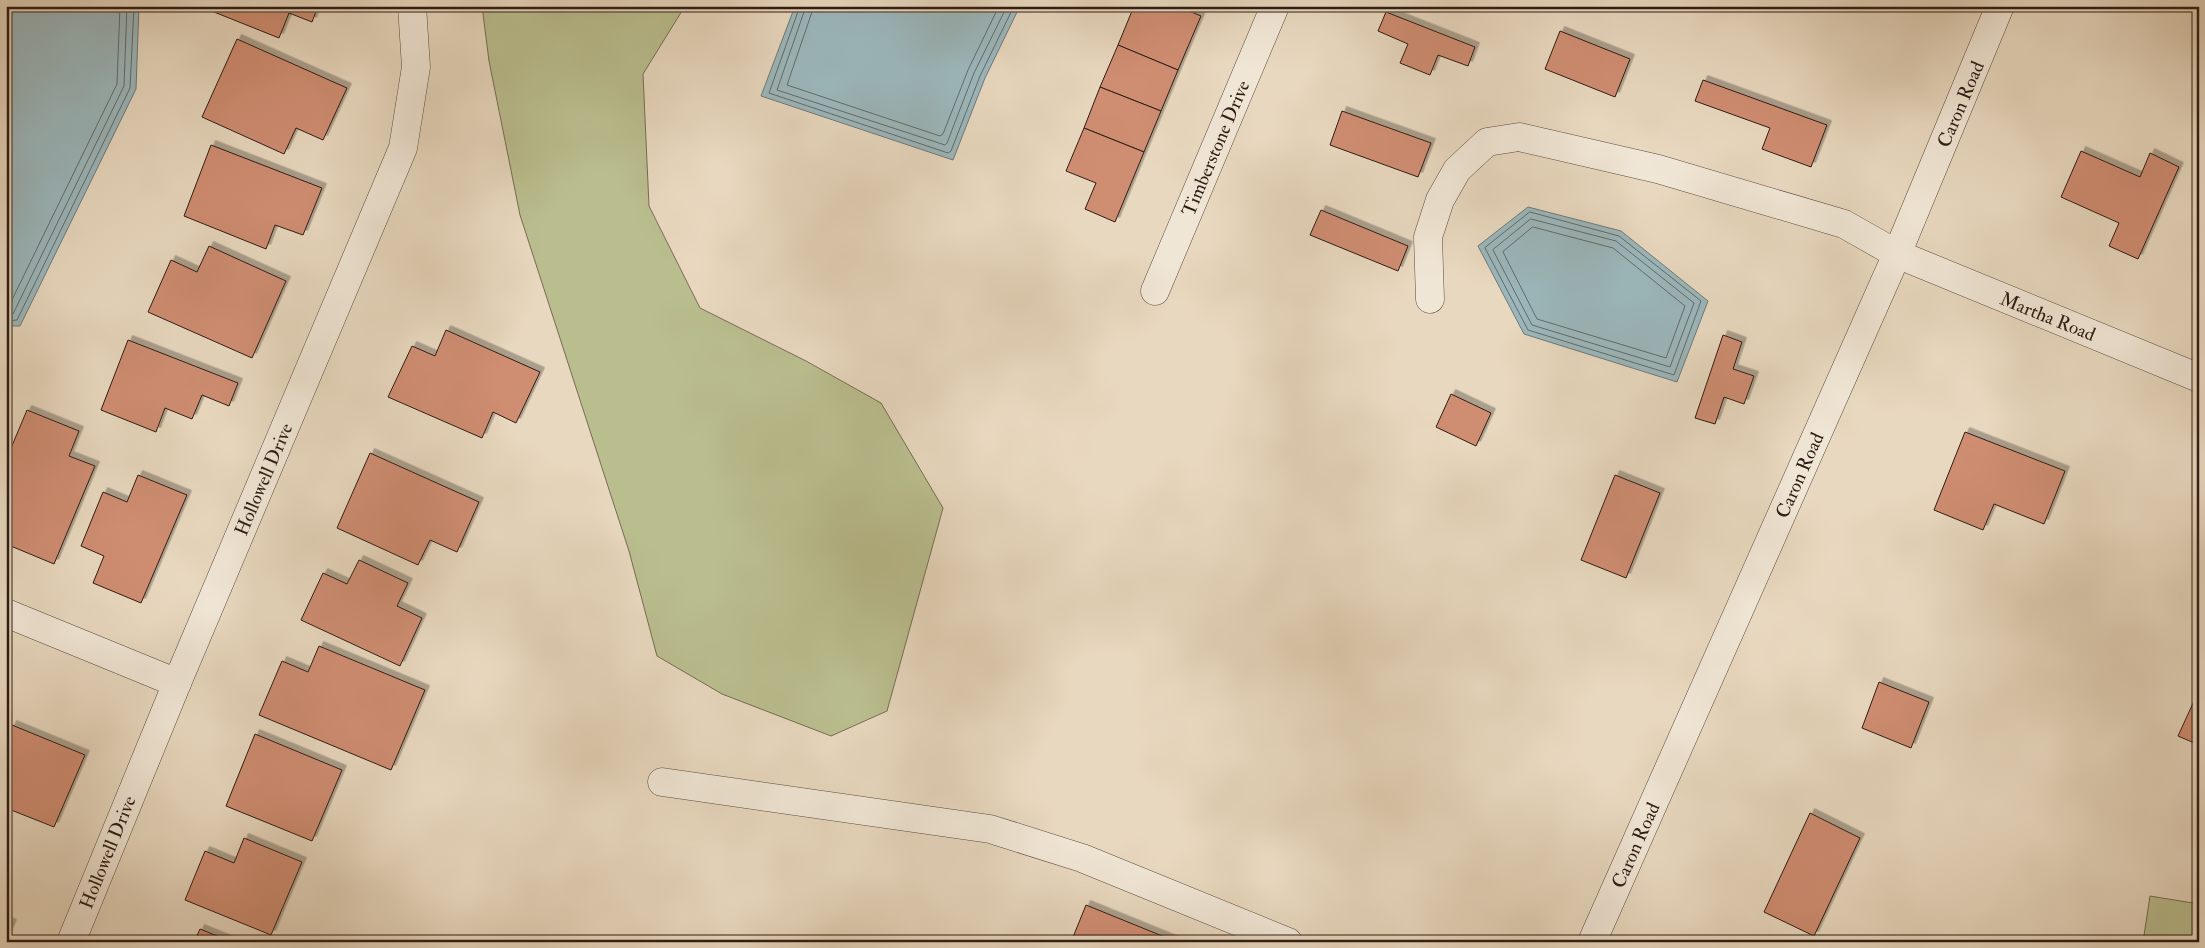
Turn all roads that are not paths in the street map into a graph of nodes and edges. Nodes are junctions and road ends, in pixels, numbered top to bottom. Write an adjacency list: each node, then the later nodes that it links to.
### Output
1 (412, 6): 9 (street, Hollowell Drive)
2 (1275, 6): 5 (street, Timberstone Drive)
3 (2000, 6): 4 (street, Caron Road)
4 (1897, 254): 6 (street, Martha Road); 7 (street, Martha Road); 13 (street, Caron Road)
5 (1155, 291)
6 (1430, 299)
7 (2199, 378)
8 (6, 614): 9 (street)
9 (177, 684): 11 (street, Hollowell Drive)
10 (662, 782): 12 (street)
11 (71, 942)
12 (1288, 942)
13 (1592, 942)

